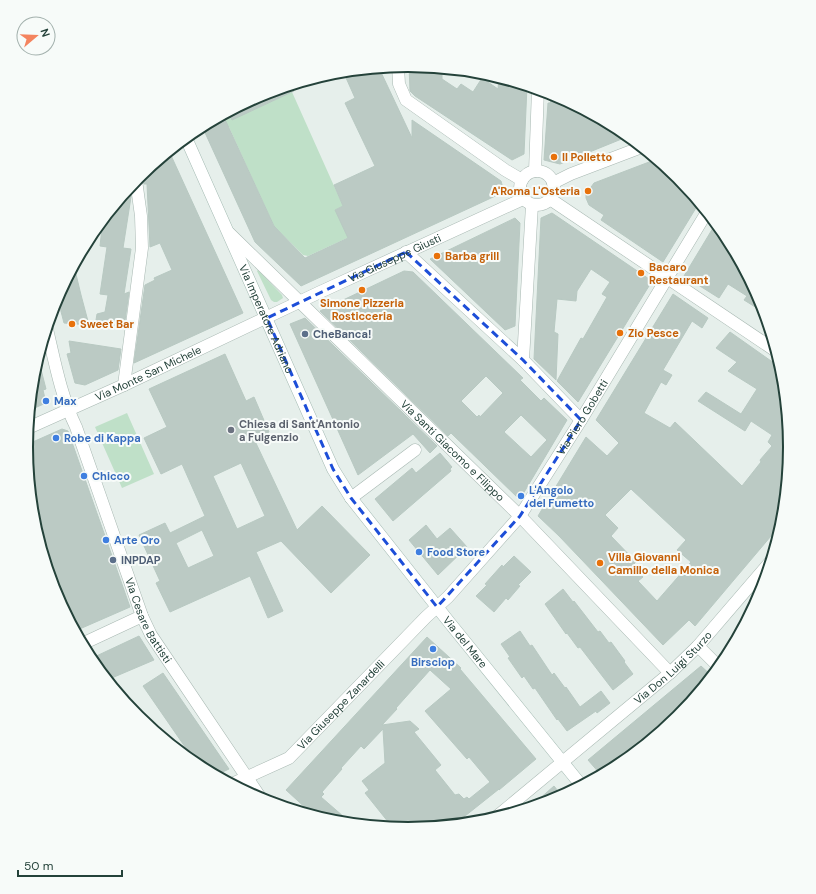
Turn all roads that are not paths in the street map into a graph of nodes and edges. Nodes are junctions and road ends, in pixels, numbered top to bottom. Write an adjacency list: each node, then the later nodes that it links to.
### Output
1 (398, 72): 6 (street)
2 (538, 95): 5 (street)
3 (188, 143): 12 (street, Via Imperatore Adriano)
4 (636, 149): 7 (street)
5 (535, 171): 6 (street); 7 (street)
6 (522, 180): 10 (street)
7 (553, 183): 9 (street)
8 (137, 188): 20 (street)
9 (550, 199): 10 (street); 14 (street)
10 (528, 202): 13 (street, Via Giuseppe Giusti); 19 (street)
11 (704, 217): 14 (street, Via Piero Gobetti)
12 (228, 233): 15 (street, Via Santi Giacomo e Filippo); 16 (street, Via Imperatore Adriano)
13 (406, 252): 15 (street, Via Giuseppe Giusti); 19 (street)
14 (668, 278): 18 (street); 22 (street, Via Piero Gobetti)
15 (300, 301): 16 (street, Via Giuseppe Giusti); 26 (street, Via Santi Giacomo e Filippo)
16 (267, 318): 20 (street, Via Monte San Michele); 25 (street, Via Imperatore Adriano)
17 (49, 340): 21 (street, Via Cesare Battisti)
18 (769, 346)
19 (523, 360): 22 (street)
20 (124, 385): 21 (street, Via Monte San Michele)
21 (68, 410): 23 (street, Via Monte San Michele); 29 (street, Via Cesare Battisti)
22 (581, 420): 26 (street, Via Piero Gobetti)
23 (34, 425)
24 (415, 450): 25 (street)
25 (351, 498): 28 (street, Via del Mare)
26 (520, 516): 28 (street, Via Piero Gobetti); 33 (street, Via Santi Giacomo e Filippo)
27 (761, 572): 31 (street, Via Don Luigi Sturzo)
28 (437, 607): 34 (street, Via del Mare); 35 (street, Via Giuseppe Zanardelli)
29 (142, 616): 30 (street); 35 (street, Via Cesare Battisti)
30 (88, 641)
31 (698, 646): 32 (street); 33 (street, Via Don Luigi Sturzo)
32 (715, 663)
33 (670, 673): 34 (street, Via Don Luigi Sturzo)
34 (563, 762): 37 (street, Via del Mare); 39 (street, Via Don Luigi Sturzo)
35 (247, 777): 36 (street, Via Giuseppe Zanardelli); 38 (street, Via Cesare Battisti)
36 (238, 781)
37 (578, 781)
38 (255, 789)
39 (506, 809)

